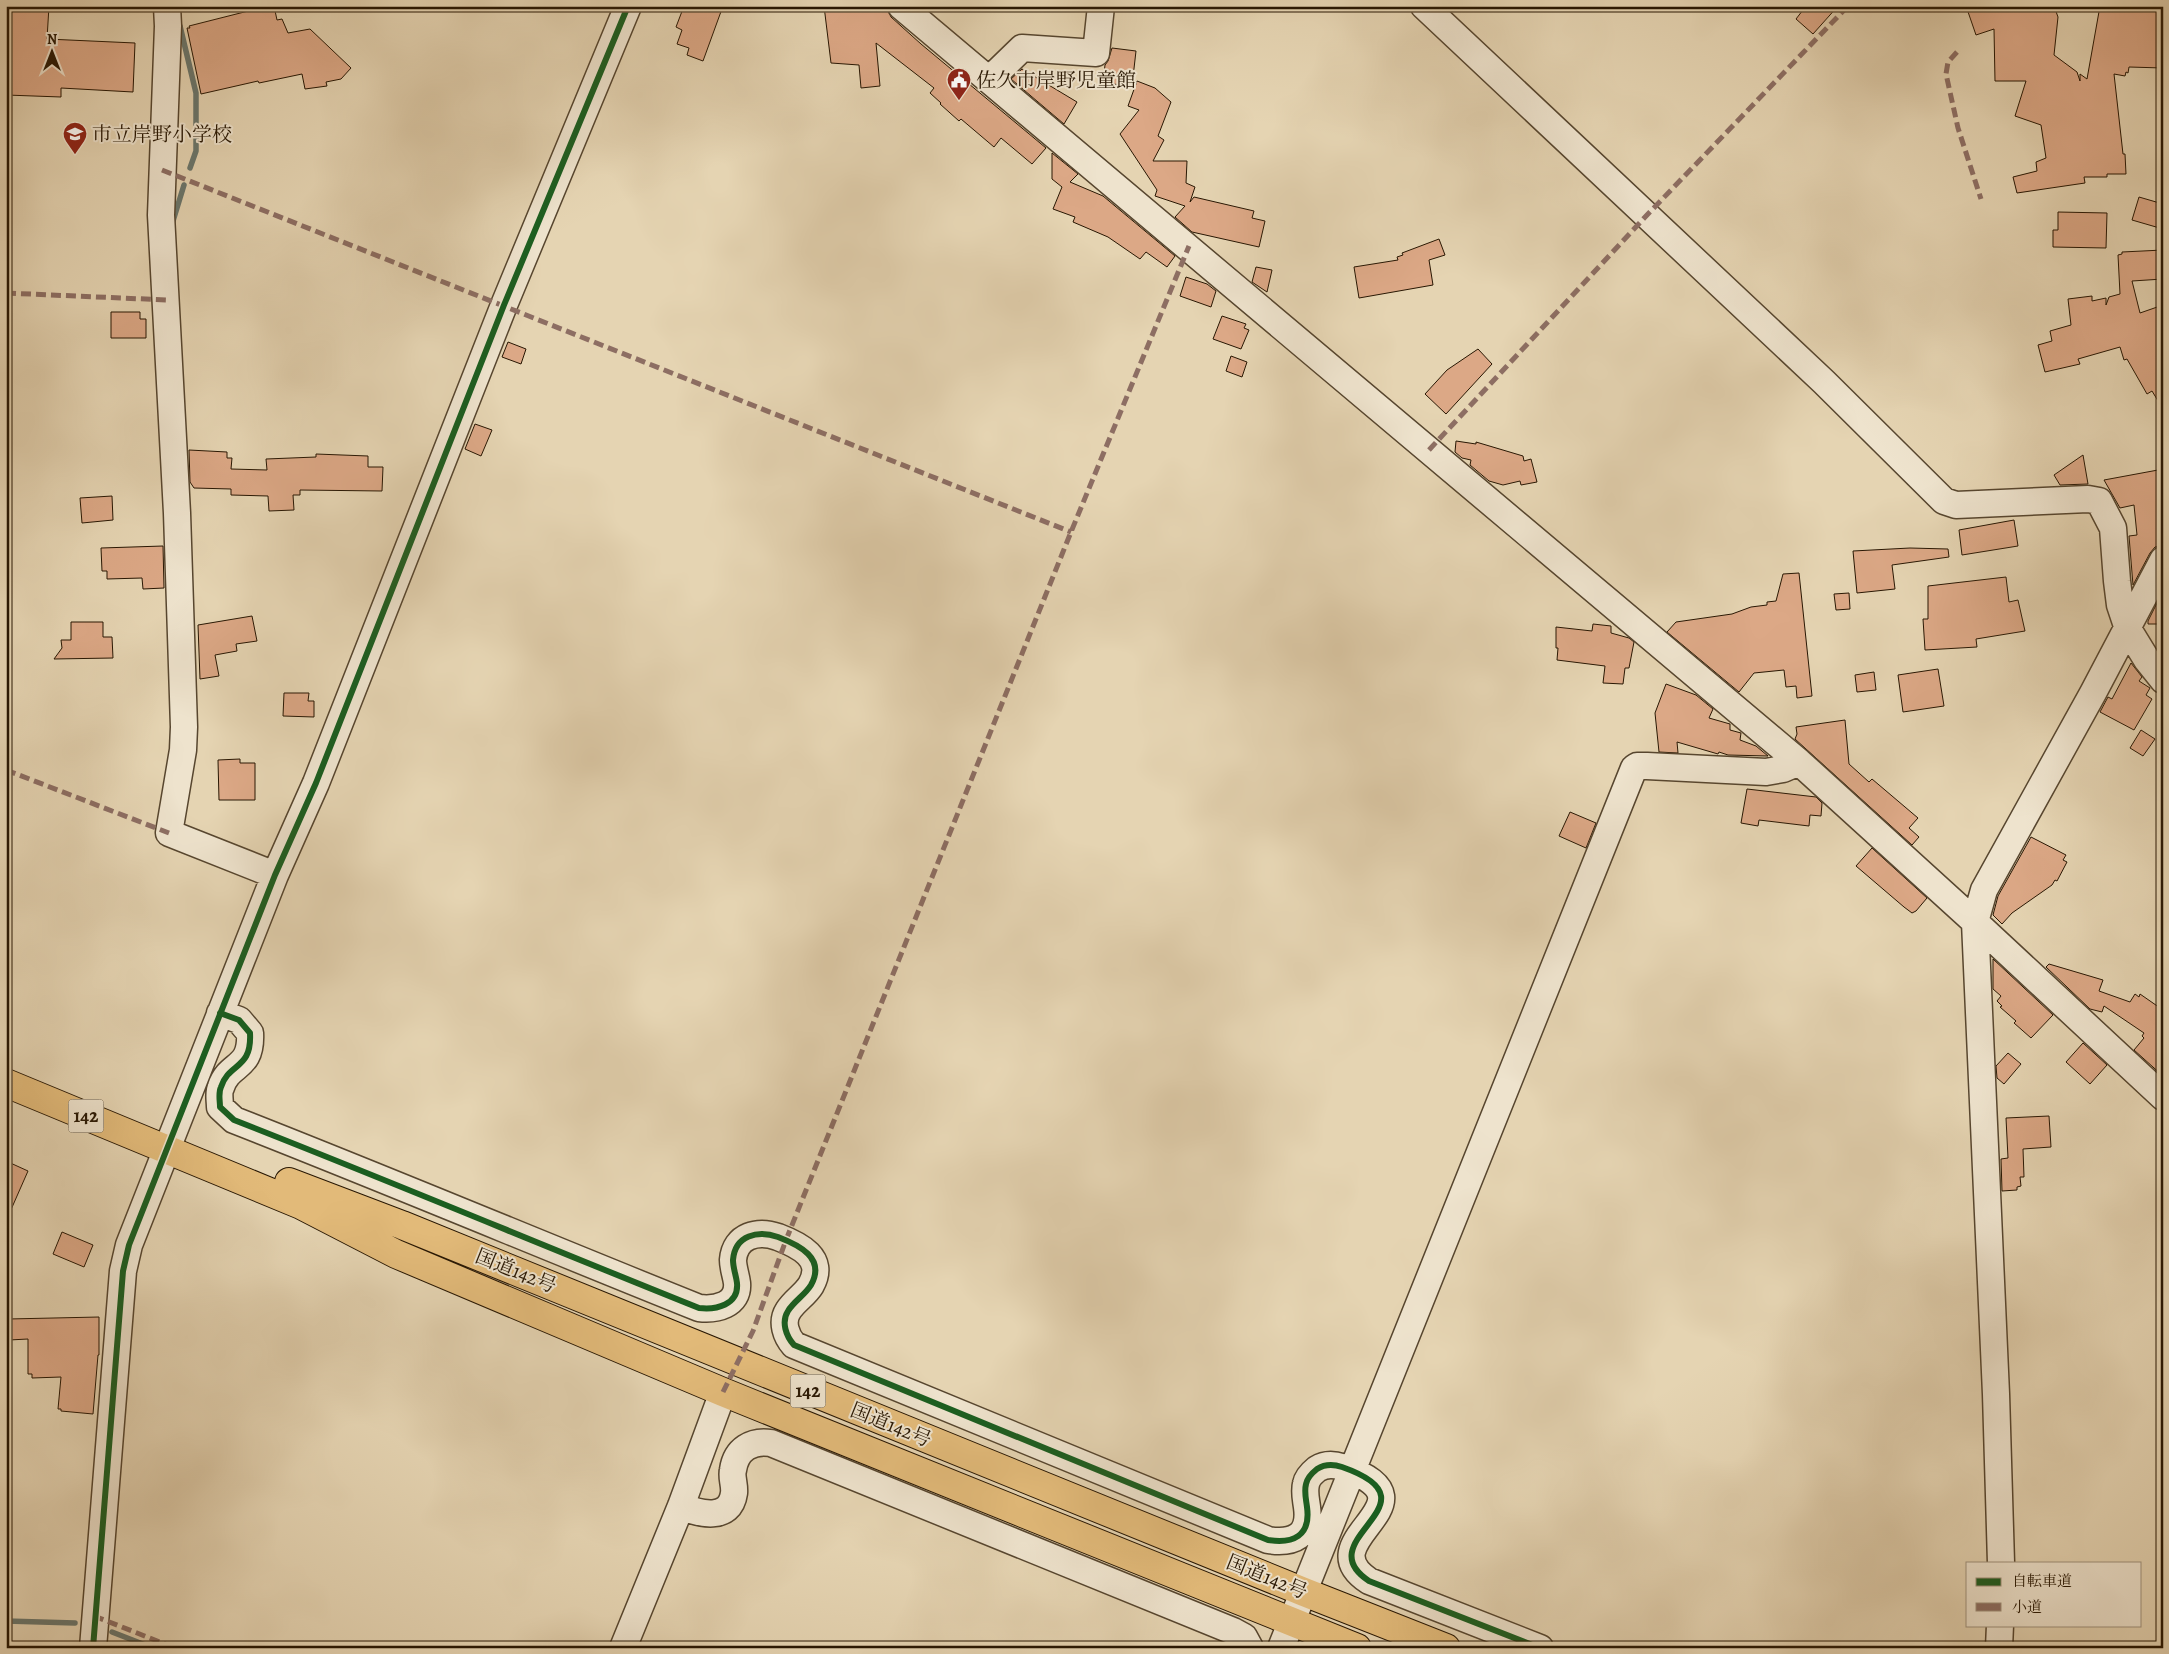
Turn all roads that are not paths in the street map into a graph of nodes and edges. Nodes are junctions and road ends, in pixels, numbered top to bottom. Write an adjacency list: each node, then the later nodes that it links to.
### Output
1 (167, 6): 11 (street)
2 (628, 6): 11 (street)
3 (901, 6): 6 (street)
4 (1101, 6): 6 (street)
5 (1424, 6): 8 (street)
6 (989, 80): 10 (street)
7 (2163, 560): 8 (street)
8 (2128, 629): 9 (street); 12 (street)
9 (2163, 680)
10 (1799, 762): 12 (street); 18 (street)
11 (275, 875): 13 (street)
12 (1975, 922): 15 (street); 20 (street)
13 (220, 1013): 16 (street); 18 (street)
14 (6, 1083): 16 (highway, 国道142号 / 142)
15 (2163, 1097)
16 (166, 1148): 17 (highway, 国道142号 / 142); 21 (highway, 国道142号 / 142); 24 (street)
17 (723, 1392): 19 (street); 22 (highway, 国道142号 / 142)
18 (1352, 1472): 21 (street); 30 (street)
19 (681, 1506): 25 (street); 26 (street)
20 (2001, 1562)
21 (1304, 1592): 22 (street); 29 (highway, 国道142号 / 142)
22 (1291, 1622): 27 (street); 28 (highway, 国道142号 / 142)
23 (2000, 1626): 31 (street)
24 (93, 1648)
25 (623, 1648)
26 (1250, 1648)
27 (1281, 1648)
28 (1358, 1648)
29 (1446, 1648)
30 (1540, 1648)
31 (1999, 1648)

